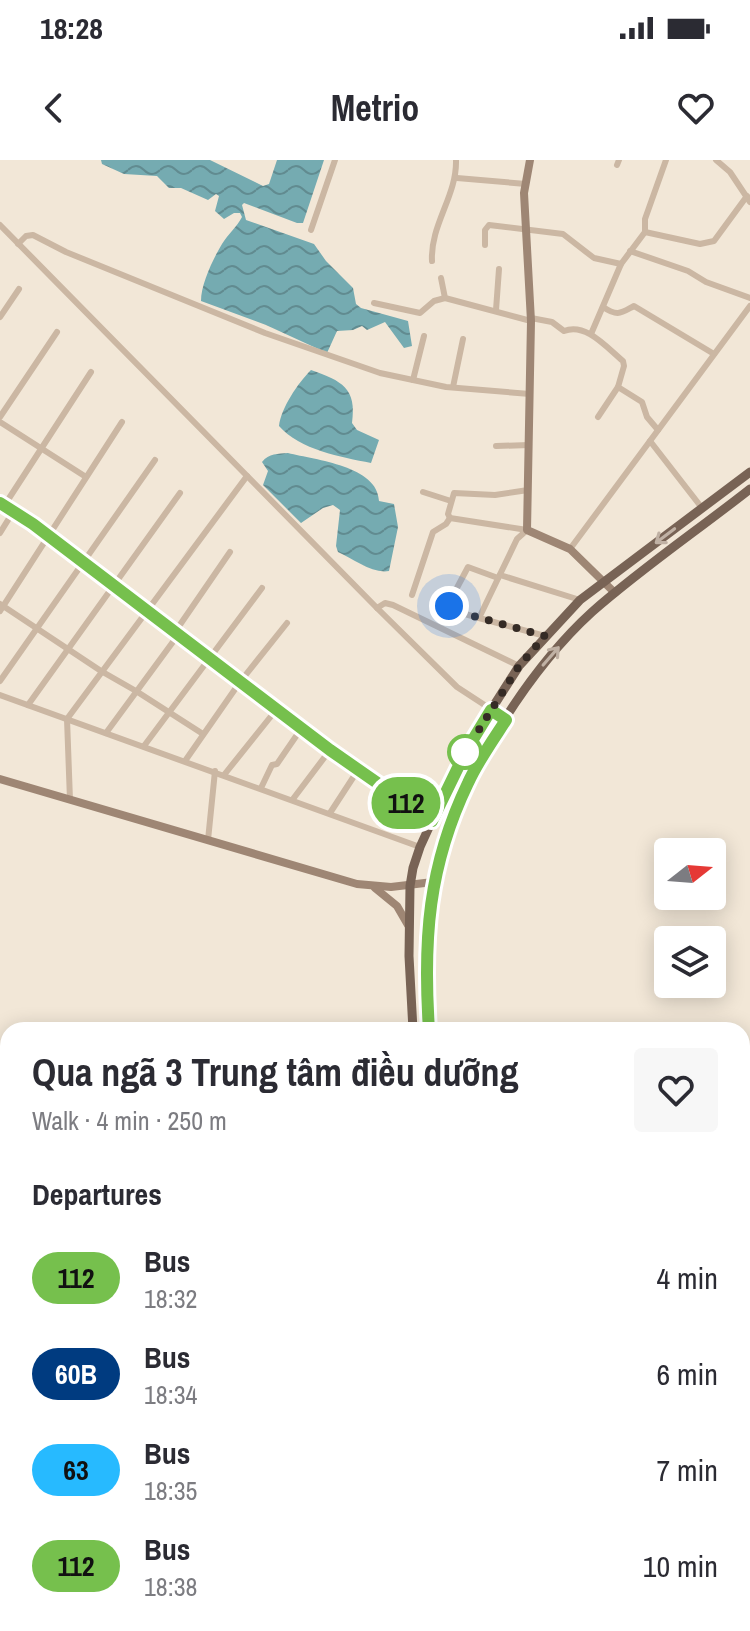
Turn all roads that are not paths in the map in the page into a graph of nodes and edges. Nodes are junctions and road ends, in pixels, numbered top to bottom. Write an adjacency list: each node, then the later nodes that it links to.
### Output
1 (335, 160): 11 (street)
2 (456, 160): 6 (street)
3 (530, 160): 7 (street)
4 (666, 160): 12 (street)
5 (716, 160): 8 (street)
6 (457, 178): 7 (street); 16 (street)
7 (526, 184): 10 (street)
8 (748, 199): 12 (street)
9 (0, 225): 13 (street)
10 (526, 229): 14 (street); 17 (street); 28 (street)
11 (311, 230)
12 (645, 232): 15 (street)
13 (18, 244): 35 (street); 49 (street)
14 (485, 245)
15 (630, 251): 17 (street); 22 (street)
16 (432, 261)
17 (621, 264): 25 (street)
18 (499, 269): 26 (street)
19 (441, 278): 21 (street)
20 (19, 289): 27 (street)
21 (445, 298): 23 (street); 26 (street)
22 (750, 298)
23 (374, 303)
24 (750, 306): 33 (street)
25 (603, 307): 30 (street); 33 (street)
26 (496, 310): 28 (street)
27 (0, 317)
28 (531, 320): 30 (street); 38 (street)
29 (57, 332): 40 (street)
30 (591, 334): 37 (street)
31 (424, 336): 35 (street)
32 (463, 339): 36 (street)
33 (714, 354): 42 (street)
34 (91, 372): 46 (street)
35 (413, 380): 36 (street)
36 (453, 387): 38 (street)
37 (618, 387): 39 (street); 42 (street)
38 (530, 394): 44 (street)
39 (598, 417)
40 (0, 420): 46 (street)
41 (122, 422): 50 (street)
42 (658, 430): 43 (street)
43 (650, 441): 57 (street); 63 (street)
44 (529, 445): 45 (street); 52 (street)
45 (496, 446)
46 (41, 448): 50 (street); 56 (street)
47 (155, 460): 65 (street)
48 (750, 472): 57 (main road)
49 (247, 476): 74 (street); 75 (street)
50 (86, 477): 62 (street)
51 (750, 489): 70 (main road)
52 (528, 490): 55 (street); 60 (street)
53 (423, 492): 55 (street)
54 (180, 493): 68 (street)
55 (451, 501): 59 (street)
56 (2, 504): 58 (street)
57 (702, 508): 67 (main road, one-way to 67)
58 (13, 512): 61 (street); 62 (street)
59 (450, 518): 60 (street); 71 (street)
60 (527, 530): 63 (street); 66 (street)
61 (0, 533)
62 (48, 535): 65 (street); 73 (street)
63 (570, 549): 67 (street)
64 (230, 552): 79 (street)
65 (83, 562): 68 (street); 78 (street)
66 (499, 576): 72 (street); 76 (street); 76 (street)
67 (603, 582): 70 (street); 72 (main road)
68 (115, 586): 75 (street); 81 (street)
69 (262, 588): 82 (street)
70 (615, 593): 94 (main road, one-way to 70)
71 (412, 595)
72 (580, 600): 80 (main road)
73 (1, 607): 78 (street)
74 (377, 608): 83 (street); 91 (street)
75 (146, 610): 79 (street); 84 (street)
76 (479, 618): 80 (street)
77 (287, 623): 86 (street)
78 (37, 629): 81 (street); 85 (street)
79 (177, 634): 82 (street); 87 (street)
80 (545, 636): 83 (main road)
81 (68, 650): 84 (street); 89 (street)
82 (211, 660): 86 (street); 92 (street)
83 (519, 666): 91 (main road)
84 (101, 671): 87 (street); 93 (street)
85 (0, 681)
86 (240, 682): 90 (street); 97 (street)
87 (136, 691): 92 (street); 96 (street)
88 (0, 695): 89 (street)
89 (28, 705): 93 (street)
90 (276, 710): 95 (street); 103 (street)
91 (491, 710): 94 (street); 109 (main road)
92 (170, 712): 97 (street); 98 (street)
93 (67, 719): 96 (street); 107 (street)
94 (506, 720): 112 (main road)
95 (301, 729): 99 (street); 105 (street)
96 (106, 733): 98 (street)
97 (203, 734): 100 (street)
98 (144, 746): 100 (street)
99 (330, 750): 101 (street); 106 (street)
100 (185, 761): 102 (street)
101 (358, 770): 108 (street); 109 (street)
102 (215, 771): 103 (street); 110 (street)
103 (224, 775): 105 (street)
104 (0, 779): 107 (street)
105 (261, 788): 106 (street)
106 (293, 799): 108 (street)
107 (70, 800): 110 (street)
108 (330, 813): 111 (street)
109 (432, 821): 111 (main road)
110 (208, 840): 114 (street)
111 (420, 847): 113 (main road)
112 (433, 882): 113 (street); 117 (main road)
113 (410, 886): 114 (street); 115 (main road)
114 (374, 888): 115 (street)
115 (409, 927): 116 (main road)
116 (413, 1022)
117 (429, 1022)

